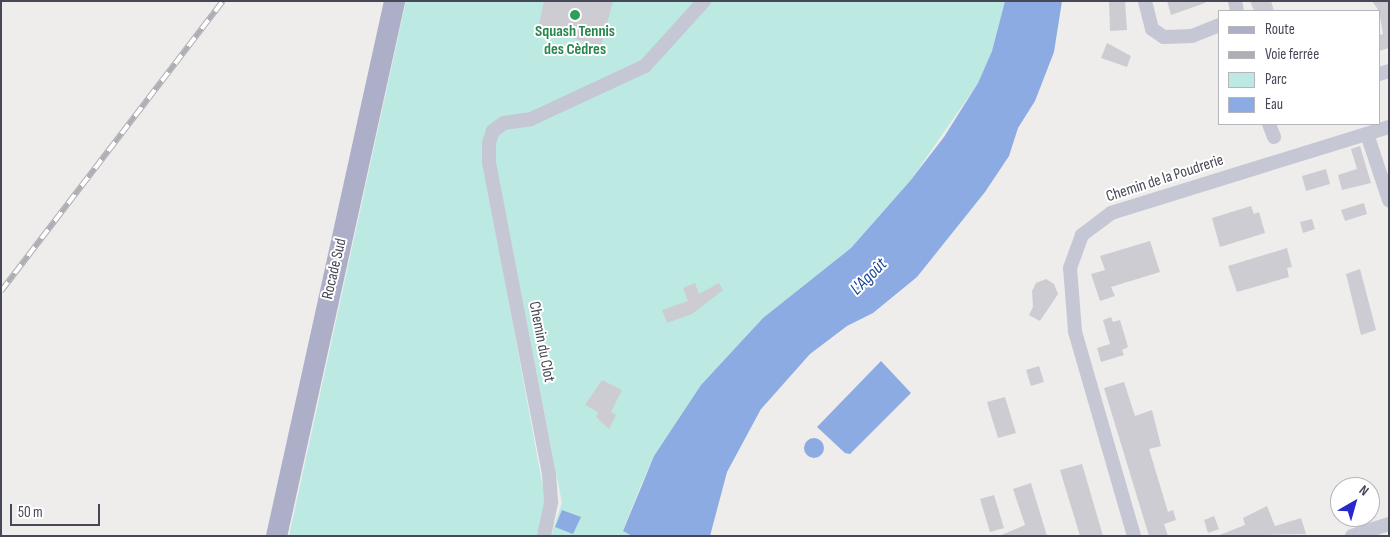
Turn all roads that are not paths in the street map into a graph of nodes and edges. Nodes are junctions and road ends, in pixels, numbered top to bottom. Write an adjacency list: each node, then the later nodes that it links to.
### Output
1 (394, 1): 9 (main road, Rocade Sud)
2 (704, 1): 10 (street, Chemin du Clot)
3 (1145, 1): 4 (street)
4 (1218, 26)
5 (1389, 127): 6 (street, Chemin de la Poudrerie)
6 (1367, 134): 7 (street); 11 (street, Chemin de la Poudrerie)
7 (1389, 200)
8 (1389, 524): 12 (street)
9 (276, 536)
10 (544, 536)
11 (1134, 536)
12 (1352, 536)

